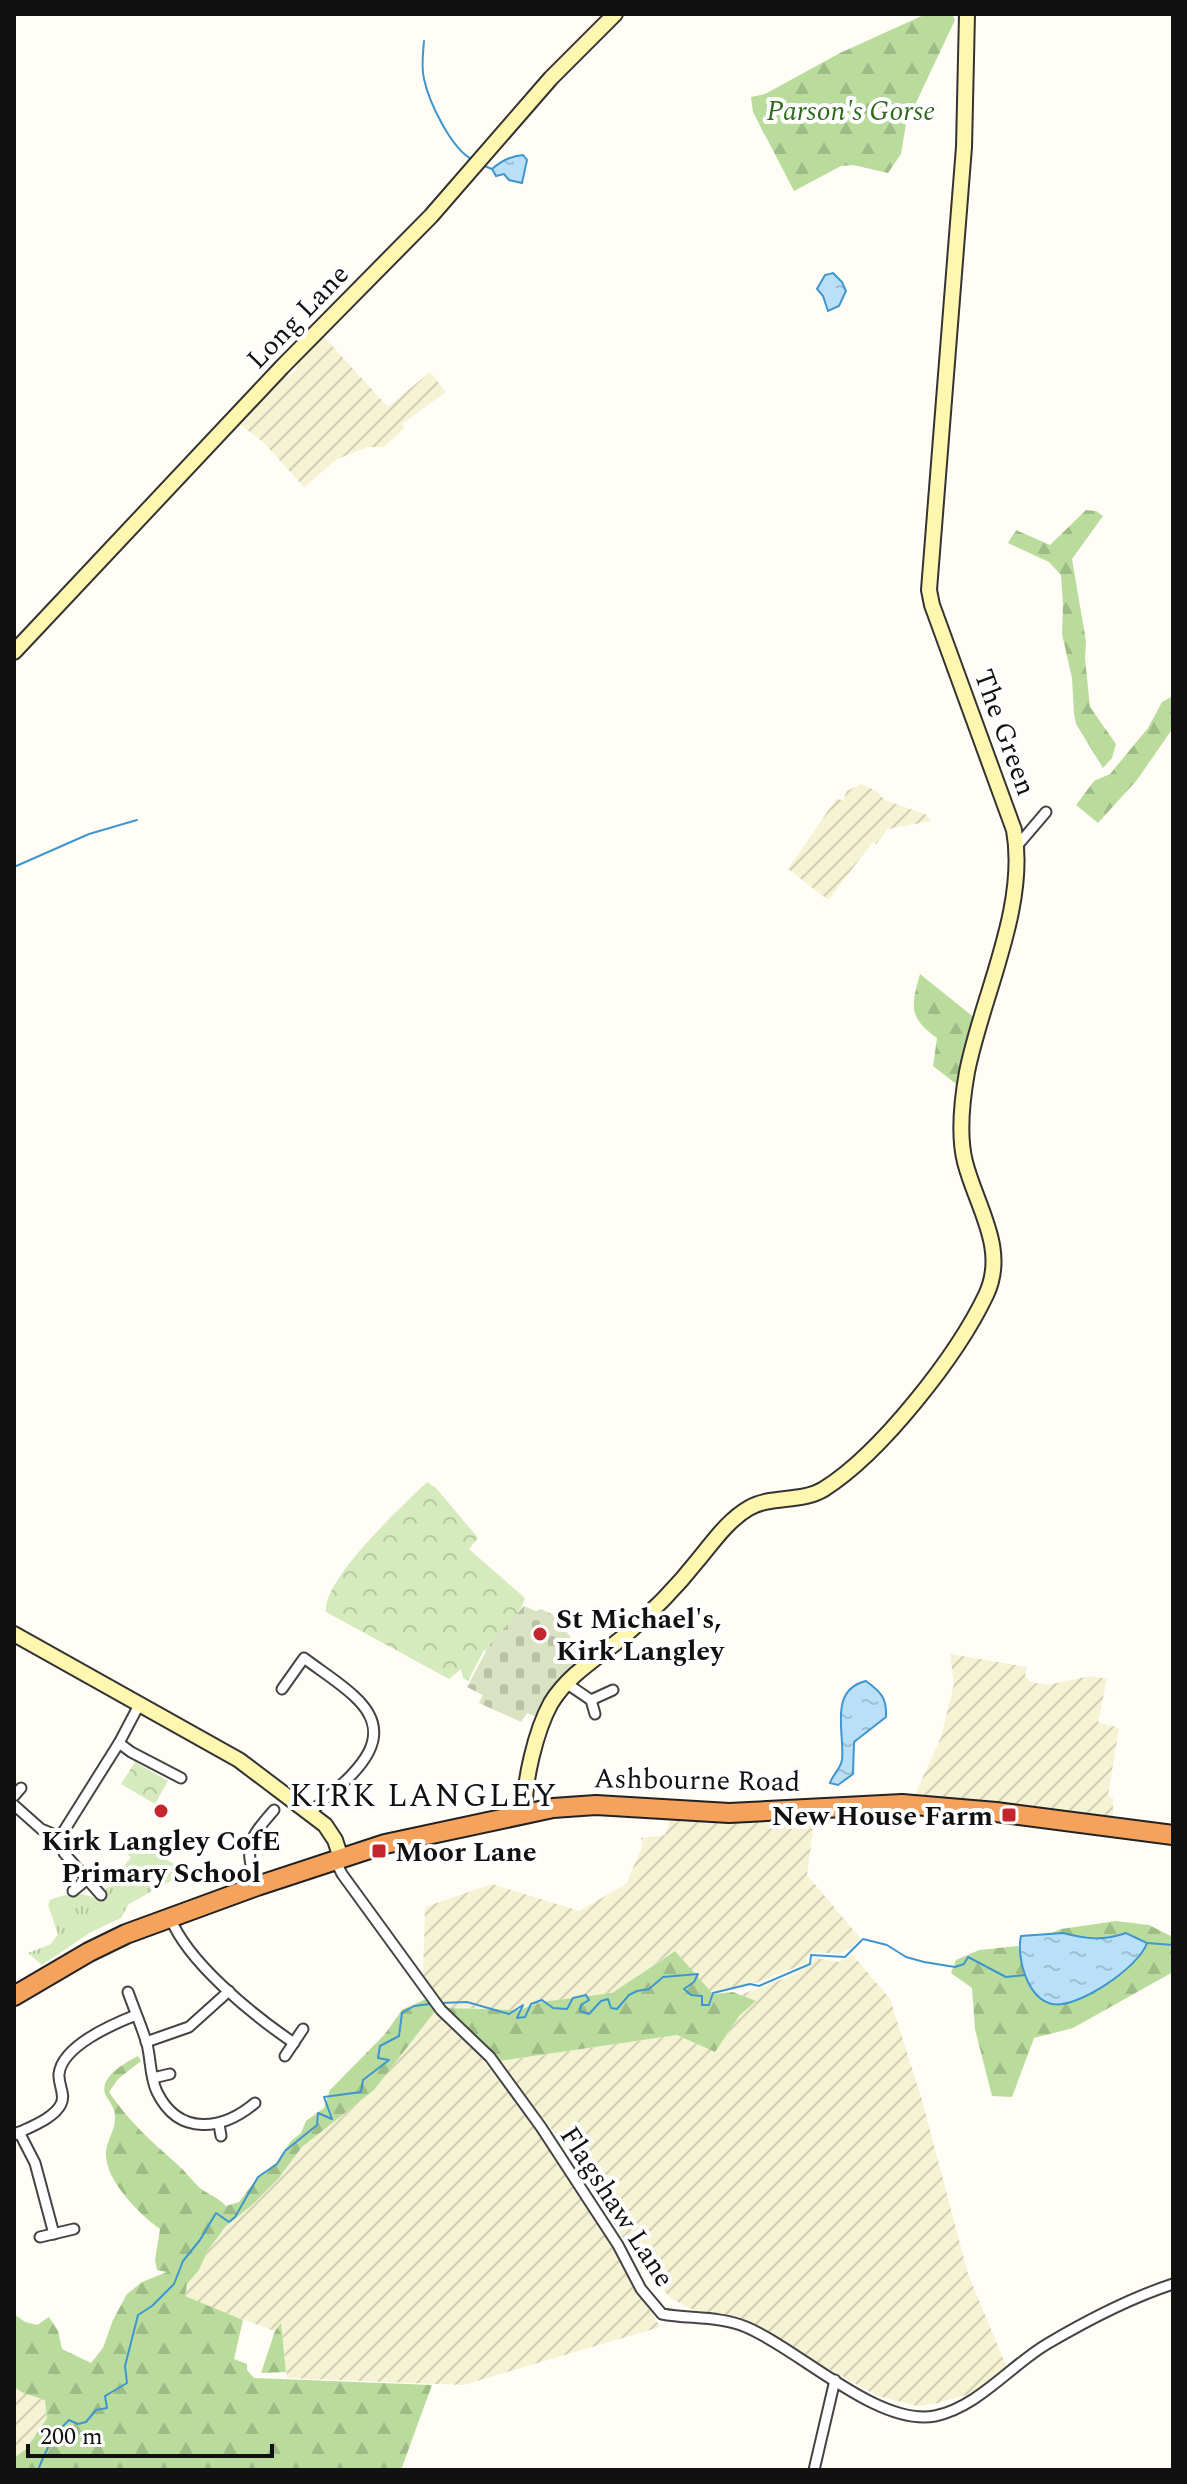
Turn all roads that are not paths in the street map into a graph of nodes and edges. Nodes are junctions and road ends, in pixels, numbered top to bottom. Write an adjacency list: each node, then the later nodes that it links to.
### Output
1 (615, 14): 3 (street, Long Lane)
2 (967, 14): 5 (street, The Green)
3 (14, 652)
4 (1046, 812): 5 (street)
5 (1017, 846): 7 (street, The Green)
6 (14, 1634): 11 (street)
7 (566, 1683): 10 (street); 18 (street, The Green)
8 (282, 1689): 17 (street)
9 (613, 1690): 10 (street)
10 (591, 1700): 12 (street)
11 (139, 1705): 13 (street); 17 (street)
12 (595, 1714)
13 (119, 1743): 14 (street); 20 (street)
14 (181, 1778)
15 (14, 1805): 20 (street)
16 (274, 1810): 23 (street)
17 (311, 1812): 21 (street)
18 (525, 1814): 19 (highway, Ashbourne Road); 21 (highway, Ashbourne Road)
19 (1173, 1835)
20 (60, 1837): 22 (street)
21 (338, 1859): 23 (highway, Ashbourne Road); 45 (street, Flagshaw Lane)
22 (86, 1880): 24 (street); 25 (street)
23 (257, 1886): 26 (highway, Ashbourne Road)
24 (73, 1891)
25 (101, 1895)
26 (170, 1917): 27 (street); 29 (highway, Ashbourne Road)
27 (229, 1991): 32 (street); 33 (street)
28 (128, 1992): 30 (street)
29 (14, 1996)
30 (136, 2015): 32 (street); 39 (street)
31 (303, 2029): 33 (street)
32 (146, 2042): 36 (street)
33 (294, 2043): 34 (street)
34 (285, 2056)
35 (170, 2074): 36 (street)
36 (153, 2078): 38 (street)
37 (255, 2103): 38 (street)
38 (219, 2124): 40 (street)
39 (16, 2134): 42 (street)
40 (221, 2136)
41 (74, 2229): 42 (street)
42 (54, 2234): 43 (street)
43 (40, 2237)
44 (1173, 2284): 45 (street, Flagshaw Lane)
45 (835, 2380): 46 (street)
46 (814, 2470)

